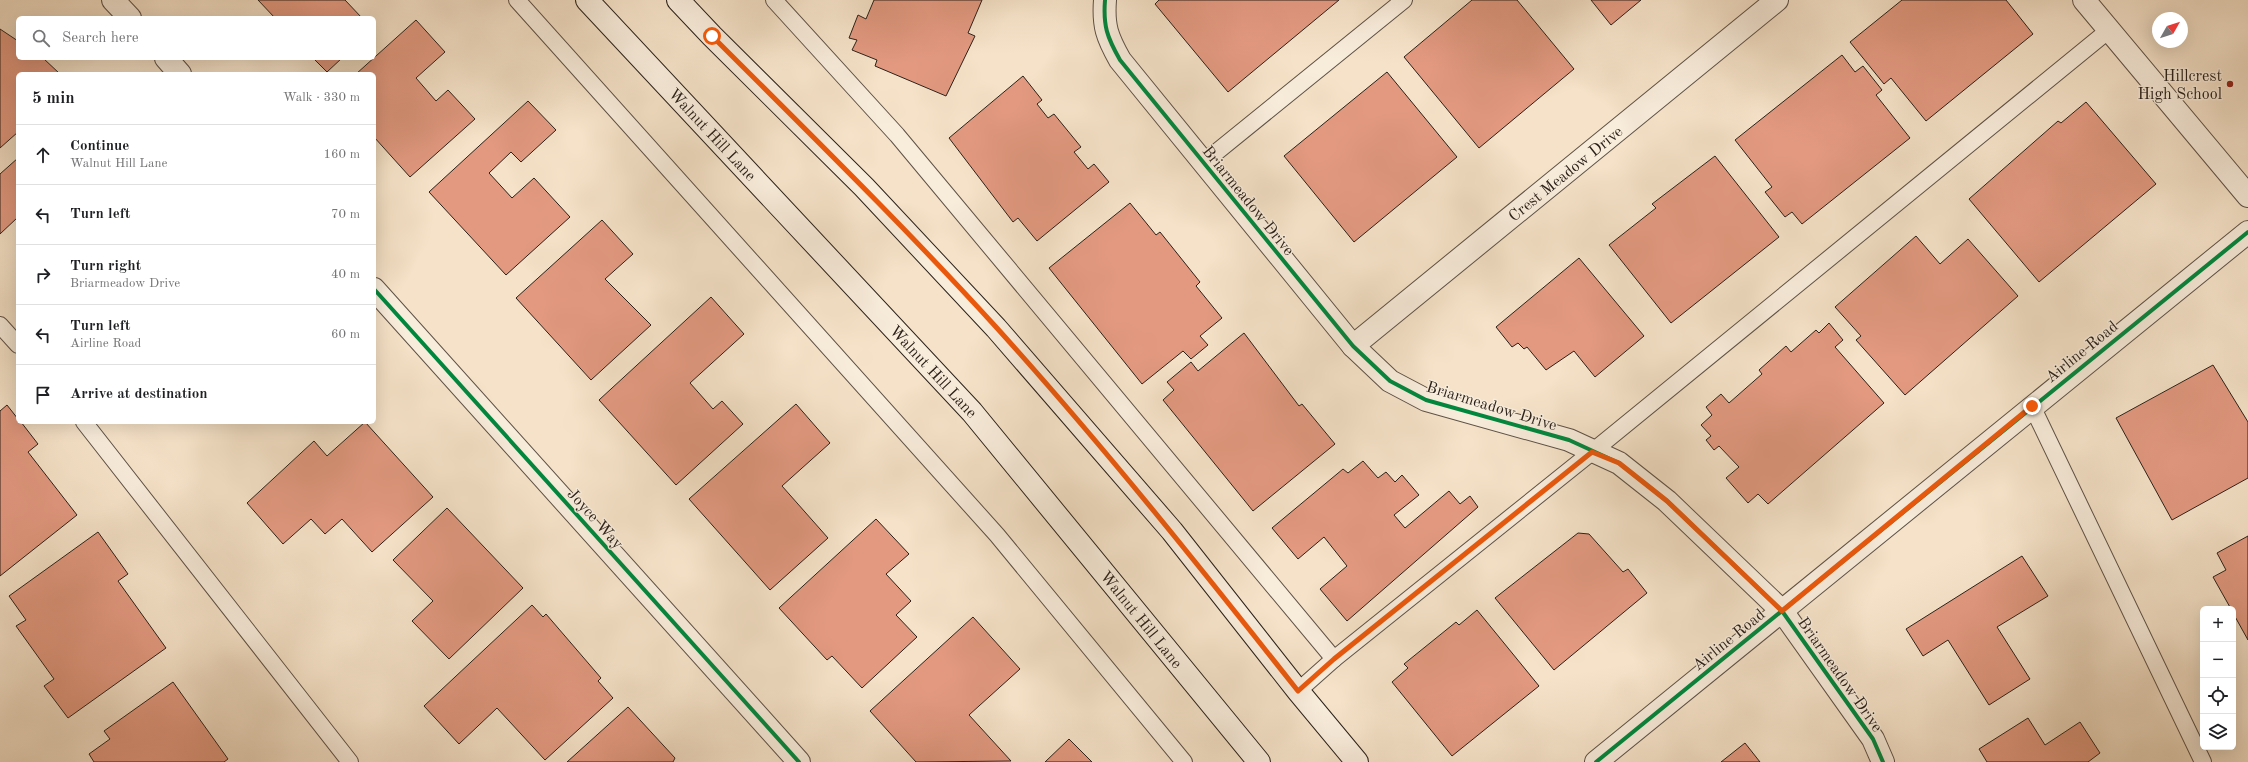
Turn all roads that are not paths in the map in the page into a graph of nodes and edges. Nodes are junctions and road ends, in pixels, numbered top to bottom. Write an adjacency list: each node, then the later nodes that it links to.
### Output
1 (113, 0): 10 (street)
2 (517, 0): 29 (lane)
3 (587, 0): 30 (street, Walnut Hill Lane)
4 (774, 0): 25 (lane)
5 (1105, 0): 14 (street, Briarmeadow Drive)
6 (1404, 0): 14 (lane)
7 (1777, 0): 20 (street, Crest Meadow Drive)
8 (2084, 0): 11 (street)
9 (684, 2): 26 (street)
10 (128, 16)
11 (2109, 30): 15 (street); 23 (lane)
12 (168, 60): 13 (street)
13 (178, 72)
14 (1203, 163): 20 (street, Briarmeadow Drive)
15 (2248, 196)
16 (2248, 232): 21 (street, Airline Road)
17 (376, 291): 28 (street, Joyce Way)
18 (0, 325): 19 (lane)
19 (16, 343)
20 (1352, 346): 23 (street, Briarmeadow Drive)
21 (2032, 406): 24 (street, Airline Road); 34 (lane)
22 (86, 424): 27 (lane)
23 (1592, 452): 24 (street, Briarmeadow Drive); 25 (lane)
24 (1782, 611): 32 (street, Airline Road); 33 (street, Briarmeadow Drive)
25 (1334, 659): 26 (lane)
26 (1298, 691): 31 (street)
27 (350, 762)
28 (799, 762)
29 (1184, 762)
30 (1259, 762)
31 (1357, 762)
32 (1596, 762)
33 (1884, 762)
34 (2203, 762)

